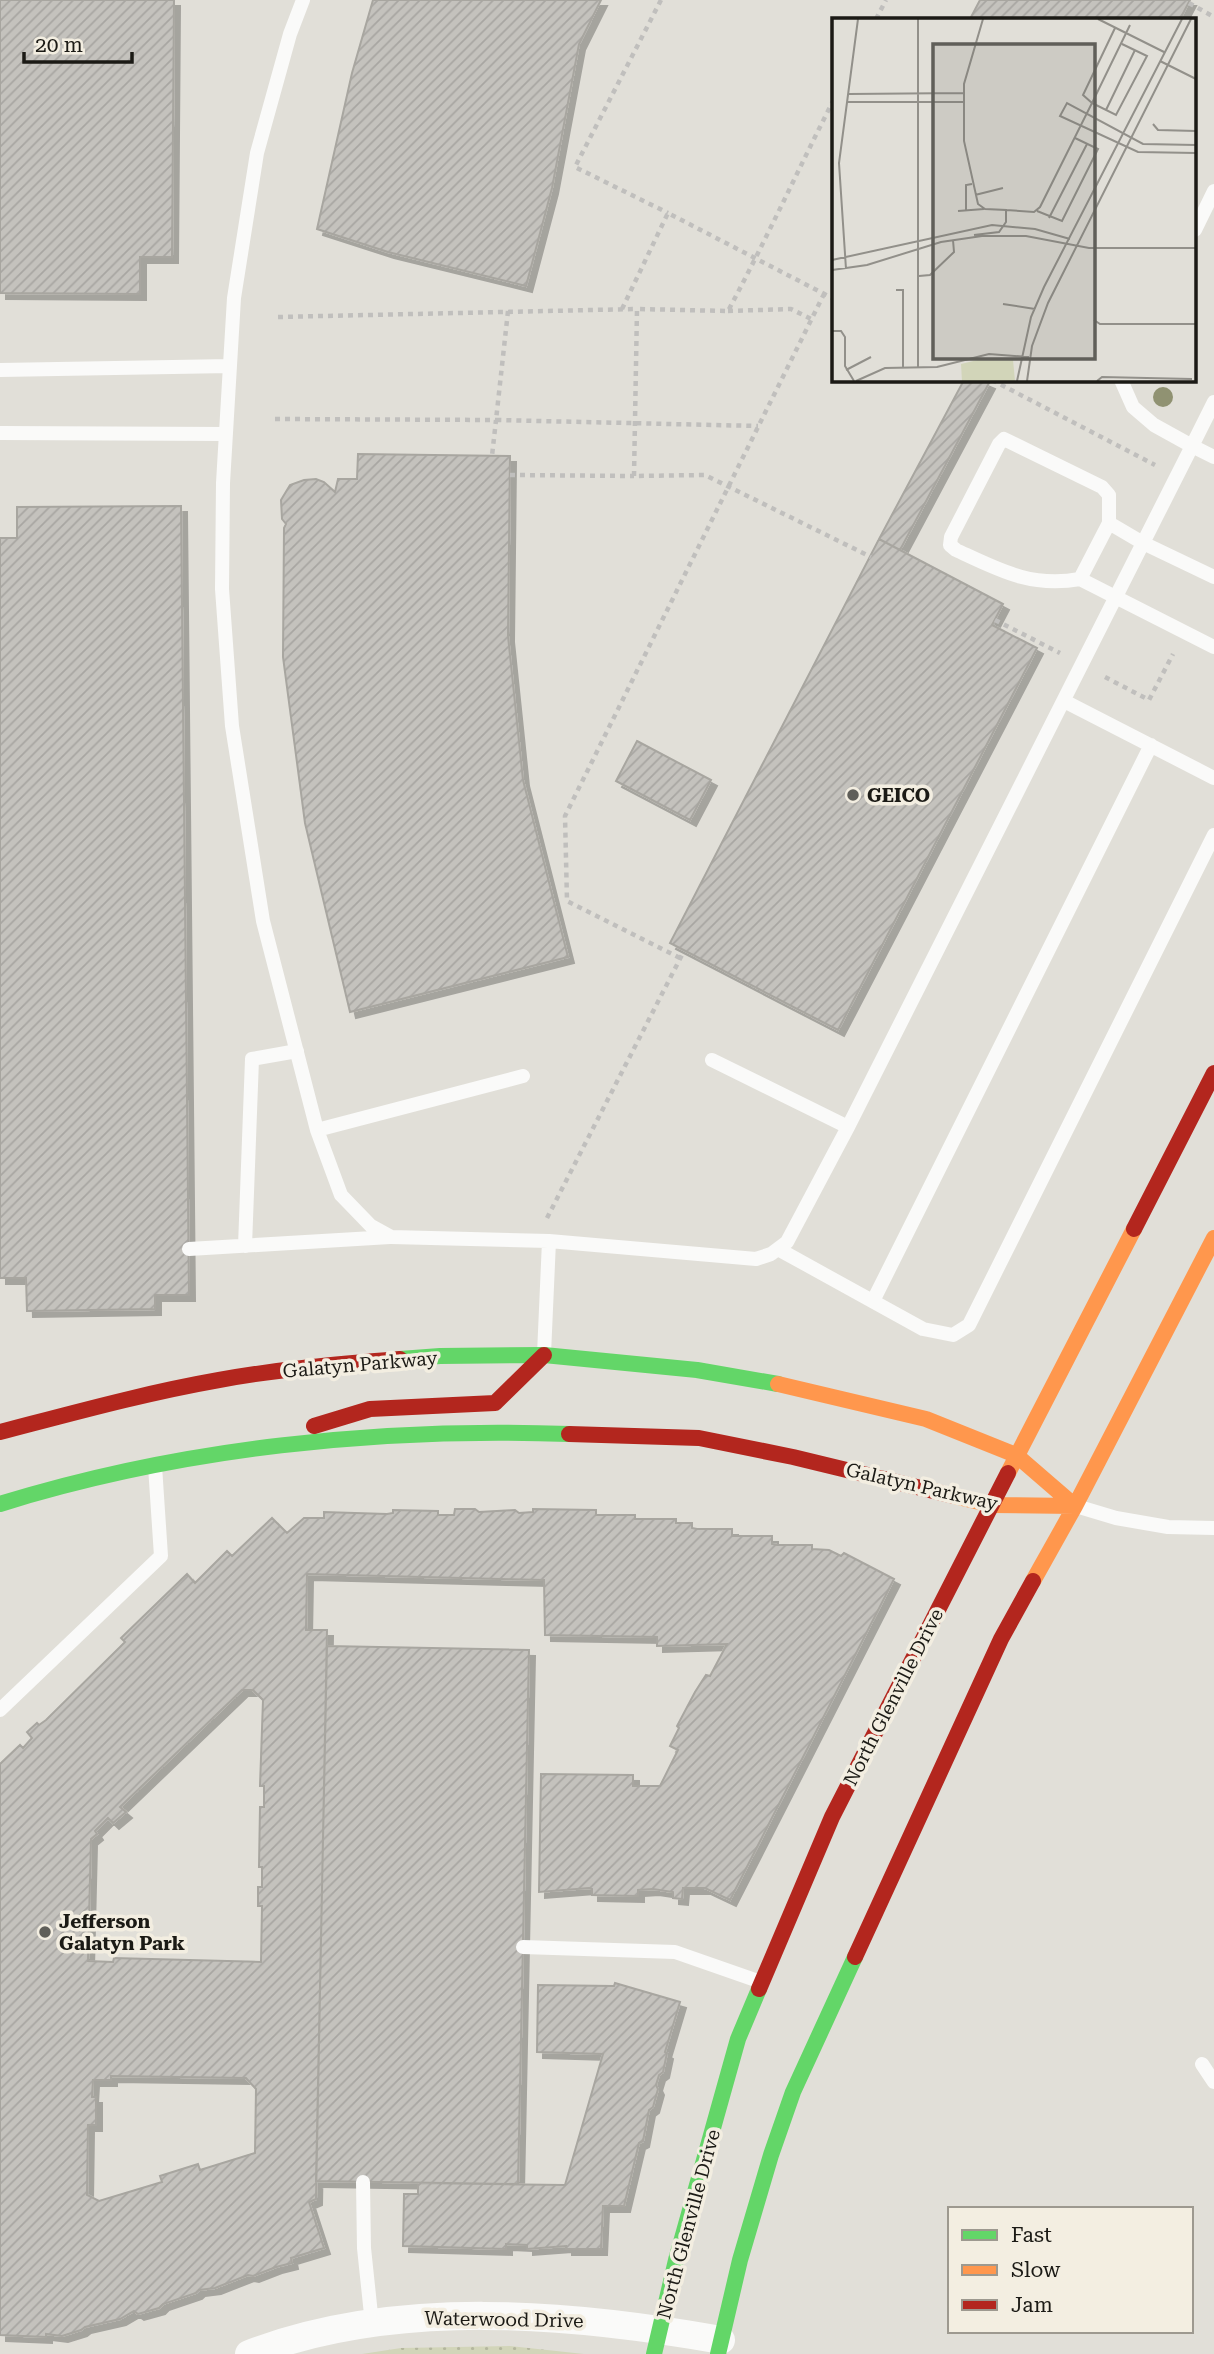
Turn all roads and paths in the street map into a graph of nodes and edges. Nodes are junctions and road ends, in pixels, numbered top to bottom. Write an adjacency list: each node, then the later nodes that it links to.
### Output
1 (303, 0): 20 (lane)
2 (661, 0): 9 (path)
3 (886, 0): 6 (path)
4 (1189, 3): 5 (path)
5 (1214, 17)
6 (877, 18)
7 (832, 103): 11 (path)
8 (1214, 191): 10 (lane)
9 (668, 214): 11 (path); 14 (path)
10 (1196, 228)
11 (756, 259): 12 (path); 17 (path)
12 (824, 294): 13 (path); 19 (path)
13 (832, 298)
14 (622, 309): 15 (path); 16 (path)
15 (638, 309): 17 (path); 27 (path)
16 (508, 311): 18 (path); 26 (path)
17 (727, 311): 19 (path)
18 (278, 317)
19 (811, 319): 28 (path)
20 (230, 366): 21 (lane); 30 (lane)
21 (0, 370)
22 (996, 382): 36 (path)
23 (1122, 382): 31 (lane)
24 (1214, 402): 31 (lane)
25 (275, 419): 26 (path)
26 (496, 420): 27 (path); 32 (path)
27 (635, 422): 28 (path); 35 (path)
28 (758, 426): 37 (path)
29 (0, 433): 30 (lane)
30 (226, 434): 51 (lane)
31 (1192, 446): 33 (lane); 36 (lane)
32 (492, 456)
33 (1214, 457)
34 (510, 475): 35 (path)
35 (634, 476): 37 (path)
36 (1177, 476): 39 (lane)
37 (727, 486): 40 (path); 50 (path)
38 (1109, 523): 39 (lane); 42 (lane); 42 (lane)
39 (1143, 543): 41 (lane); 43 (lane)
40 (870, 557)
41 (1214, 578)
42 (1080, 579): 43 (lane)
43 (1116, 598): 44 (lane); 45 (lane)
44 (1214, 647)
45 (1064, 701): 46 (lane); 55 (lane)
46 (1151, 745): 47 (lane); 63 (lane)
47 (1214, 778)
48 (1214, 835): 63 (lane)
49 (684, 951): 50 (path)
50 (680, 958): 59 (path)
51 (297, 1051): 56 (lane); 60 (lane)
52 (712, 1060): 55 (lane)
53 (1214, 1073): 67 (street, North Glenville Drive)
54 (523, 1076): 56 (lane)
55 (848, 1127): 61 (lane)
56 (317, 1130): 57 (lane)
57 (391, 1237): 59 (lane); 60 (lane)
58 (1214, 1238): 71 (street)
59 (548, 1241): 61 (lane); 64 (lane)
60 (245, 1246): 62 (lane)
61 (778, 1249): 63 (lane)
62 (189, 1250)
63 (873, 1301)
64 (544, 1355): 65 (street, Galatyn Parkway); 66 (street); 67 (street, Galatyn Parkway)
65 (0, 1432)
66 (228, 1452): 68 (street, Galatyn Parkway); 70 (street, Galatyn Parkway)
67 (1016, 1455): 70 (street, North Glenville Drive); 71 (street, Galatyn Parkway)
68 (155, 1465): 69 (street, Galatyn Parkway); 73 (lane)
69 (0, 1504)
70 (992, 1506): 71 (street, Galatyn Parkway); 75 (street, North Glenville Drive)
71 (1075, 1506): 72 (lane); 81 (street)
72 (1214, 1528)
73 (0, 1710)
74 (523, 1947): 75 (lane)
75 (762, 1982): 80 (street, North Glenville Drive)
76 (1202, 2064): 77 (lane)
77 (1214, 2081)
78 (363, 2182): 79 (lane)
79 (372, 2324): 80 (street, Waterwood Drive); 82 (street, Waterwood Drive)
80 (657, 2341): 81 (street, Waterwood Drive)
81 (719, 2347)
82 (249, 2354)

